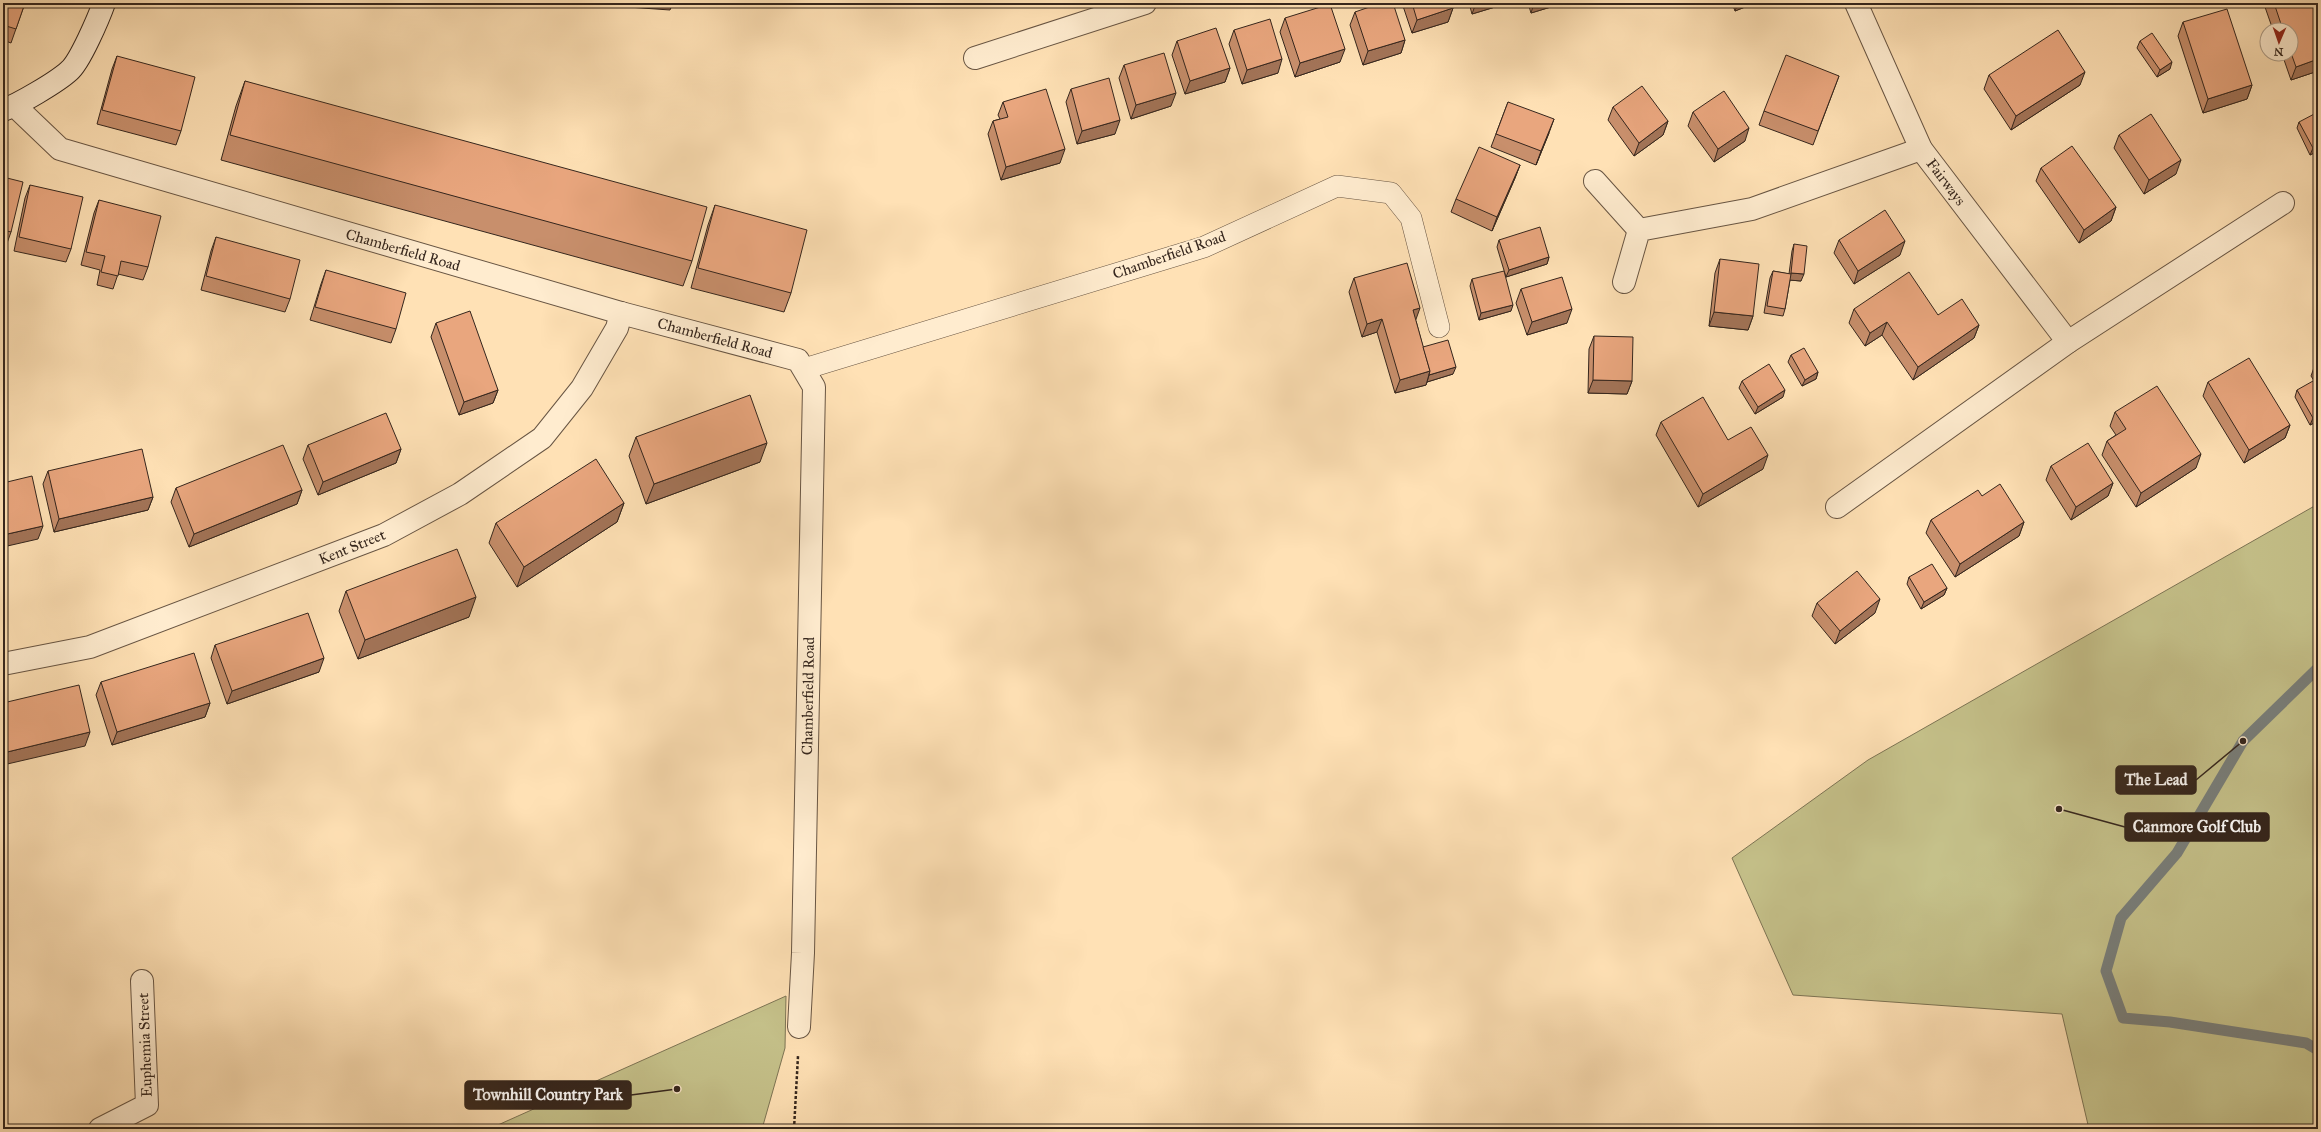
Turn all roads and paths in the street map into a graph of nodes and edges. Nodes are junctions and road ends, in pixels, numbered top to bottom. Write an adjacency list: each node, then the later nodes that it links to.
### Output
1 (104, 3): 5 (street)
2 (1145, 3): 4 (street)
3 (1856, 3): 6 (street, Fairways)
4 (976, 58)
5 (9, 108): 11 (street, Chamberfield Road)
6 (1921, 149): 9 (street); 13 (street, Fairways)
7 (1595, 181): 9 (street)
8 (2283, 203): 13 (street)
9 (1639, 230): 10 (street)
10 (1624, 282)
11 (621, 313): 14 (street, Chamberfield Road); 16 (street, Kent Street)
12 (1440, 327): 14 (lane, Chamberfield Road)
13 (2068, 342): 15 (street)
14 (804, 369): 18 (street, Chamberfield Road)
15 (1837, 507)
16 (3, 664)
17 (142, 981): 19 (street, Euphemia Street)
18 (799, 1027): 20 (path)
19 (100, 1129)
20 (794, 1129)

